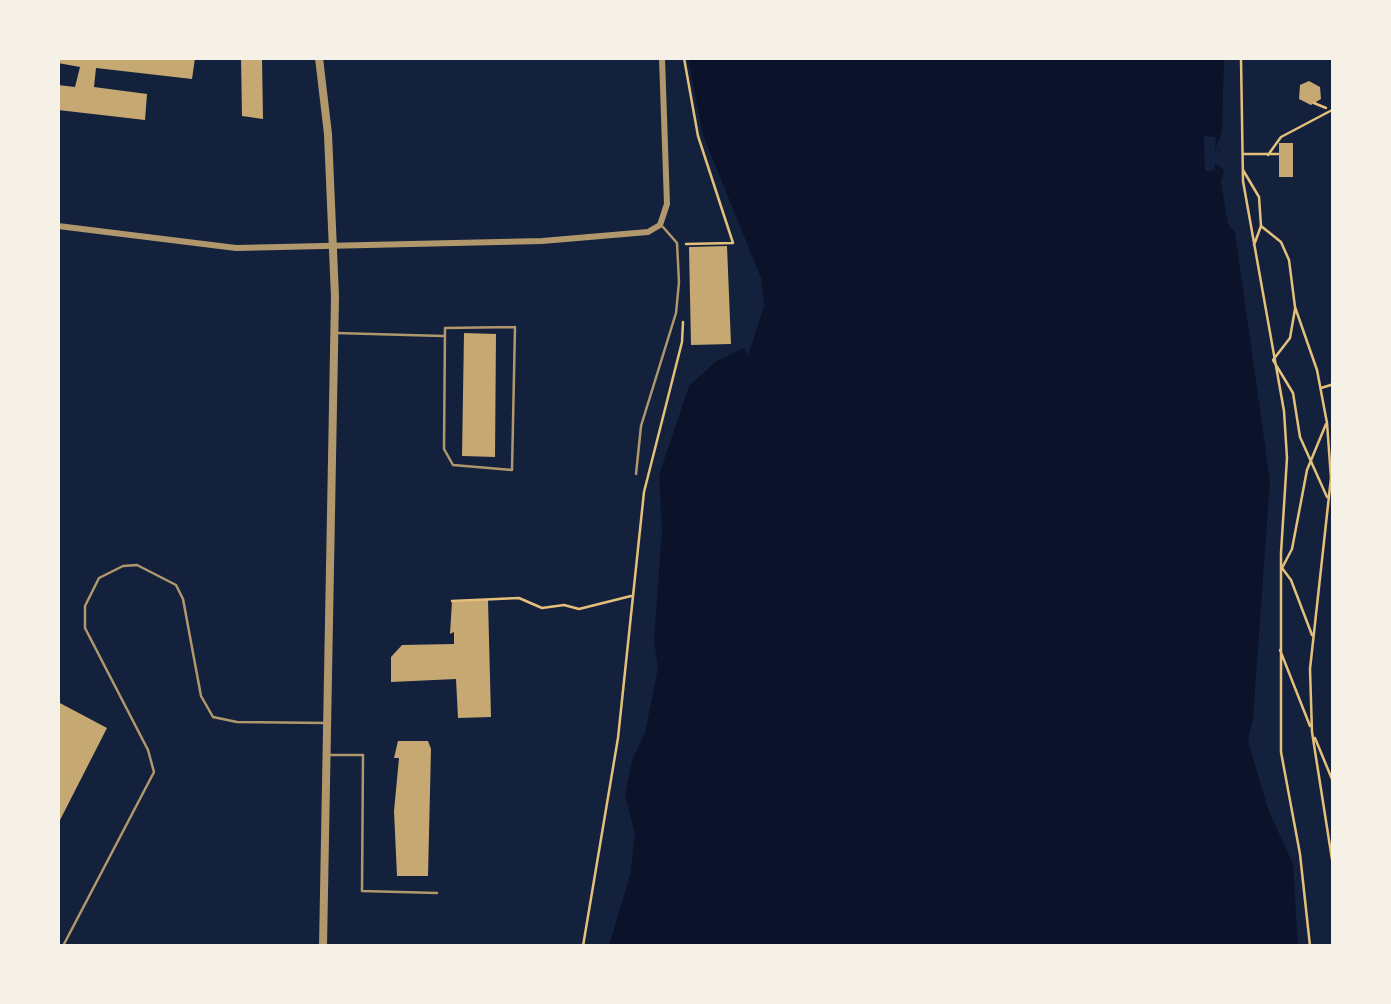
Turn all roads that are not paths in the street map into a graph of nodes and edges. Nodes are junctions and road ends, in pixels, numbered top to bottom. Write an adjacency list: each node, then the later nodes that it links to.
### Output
1 (319, 58): 5 (street)
2 (662, 58): 3 (street)
3 (660, 225): 5 (street); 8 (lane)
4 (58, 226): 5 (street)
5 (334, 246): 6 (street)
6 (335, 333): 7 (lane); 9 (street)
7 (445, 336): 7 (lane)
8 (636, 474)
9 (327, 723): 10 (street); 12 (lane)
10 (327, 756): 11 (lane); 13 (street)
11 (437, 893)
12 (63, 946)
13 (323, 946)

